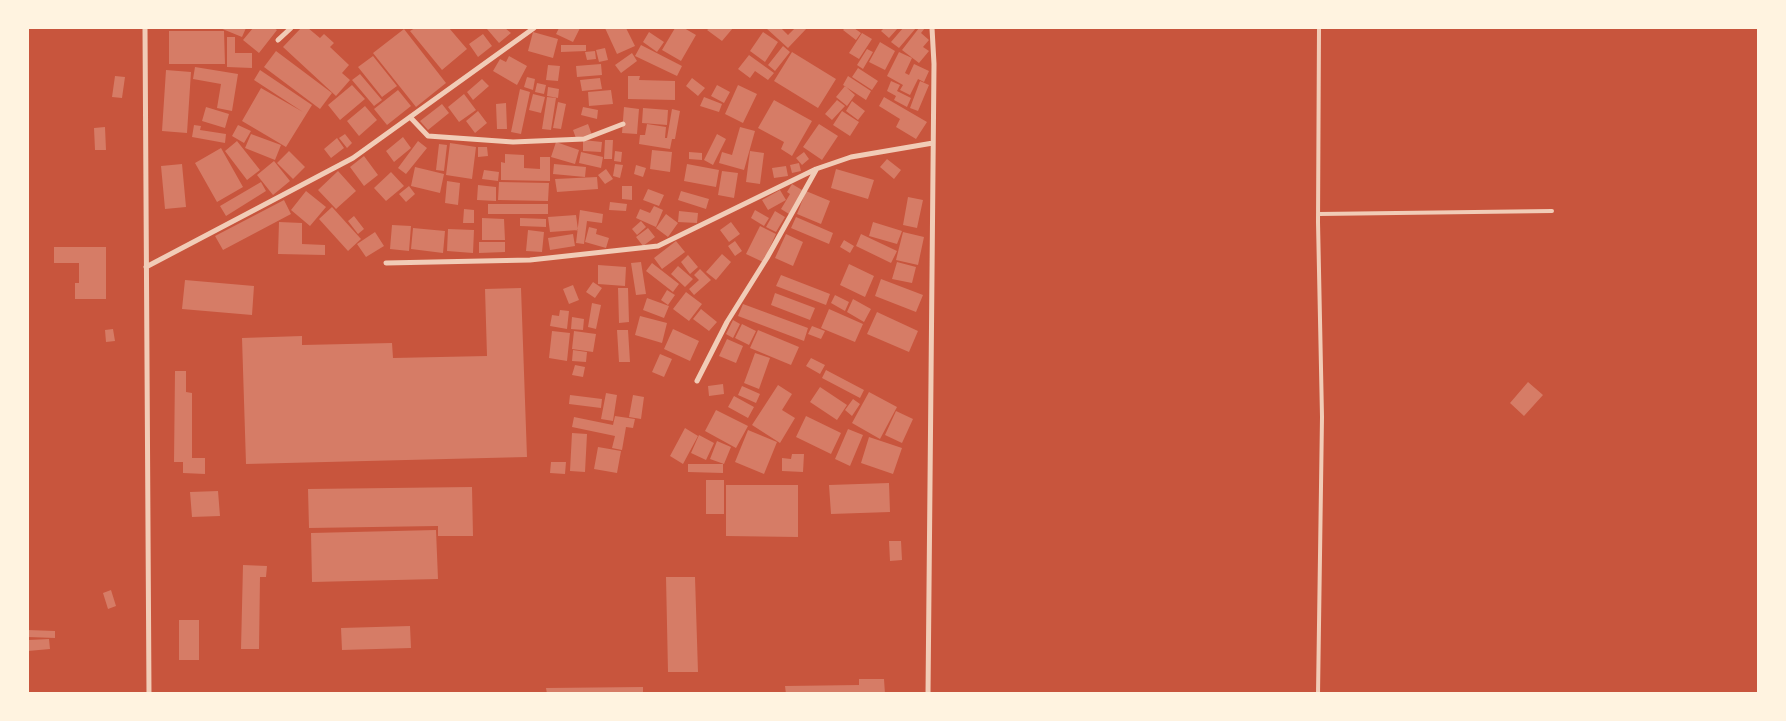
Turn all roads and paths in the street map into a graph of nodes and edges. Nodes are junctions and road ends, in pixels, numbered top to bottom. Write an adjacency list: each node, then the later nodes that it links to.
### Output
1 (145, 28): 14 (street)
2 (291, 28): 6 (street)
3 (534, 28): 7 (street)
4 (932, 28): 9 (street)
5 (1319, 28): 12 (lane)
6 (278, 40)
7 (410, 117): 8 (street); 14 (street)
8 (623, 124)
9 (933, 143): 10 (street); 17 (street)
10 (816, 169): 13 (street); 15 (street)
11 (1552, 211): 12 (lane)
12 (1319, 214): 18 (lane)
13 (386, 262)
14 (146, 266): 16 (street)
15 (697, 381)
16 (149, 694)
17 (928, 694)
18 (1318, 694)

